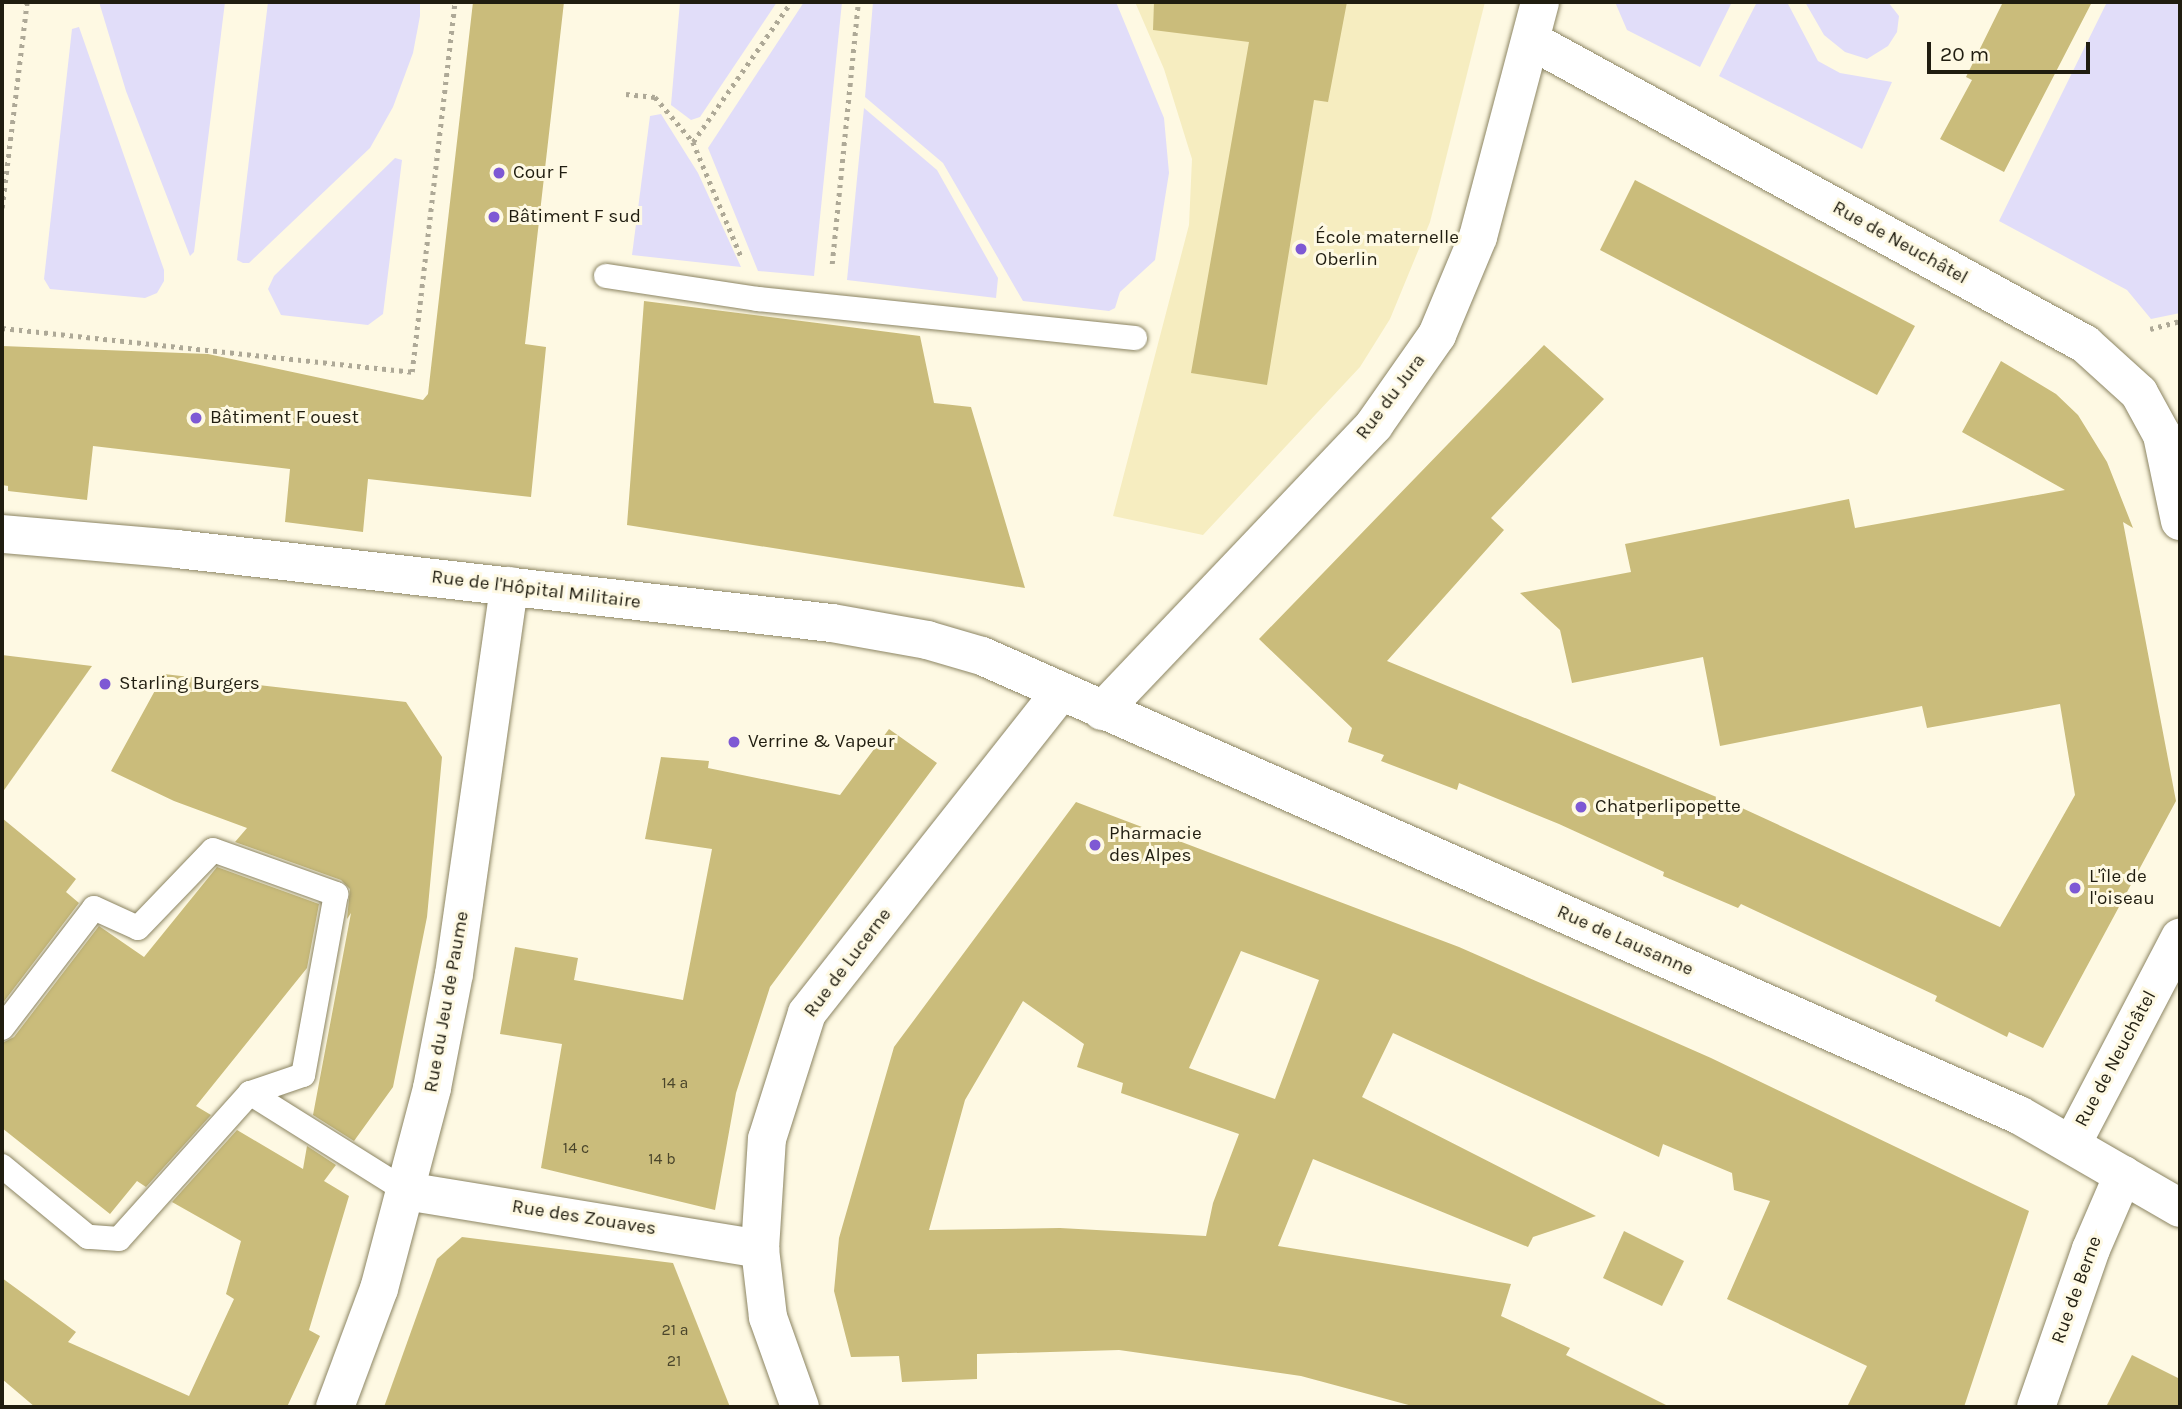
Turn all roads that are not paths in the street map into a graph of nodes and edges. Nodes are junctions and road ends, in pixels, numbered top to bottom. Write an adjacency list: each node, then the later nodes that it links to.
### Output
1 (1540, 2): 2 (street, Rue du Jura)
2 (1532, 41): 5 (street, Rue de Neuchâtel); 9 (street, Rue du Jura)
3 (606, 276): 4 (lane)
4 (1135, 338)
5 (2180, 521)
6 (2, 534): 7 (street, Rue de l'Hôpital Militaire)
7 (509, 586): 8 (street, Rue de l'Hôpital Militaire); 16 (street, Rue du Jeu de Paume)
8 (1060, 691): 9 (street, Rue de Lausanne); 18 (street, Rue de Lucerne)
9 (1102, 711): 13 (street, Rue de Lausanne)
10 (2180, 937): 13 (street, Rue de Neuchâtel)
11 (2, 1027): 12 (lane)
12 (250, 1093): 14 (lane); 16 (lane)
13 (2072, 1144): 15 (street, Rue de Lausanne)
14 (2, 1166)
15 (2123, 1175): 17 (street, Rue de Lausanne); 21 (street, Rue de Berne)
16 (406, 1191): 18 (street, Rue des Zouaves); 19 (street, Rue du Jeu de Paume)
17 (2180, 1208)
18 (761, 1249): 20 (street, Rue de Lucerne)
19 (335, 1407)
20 (800, 1407)
21 (2036, 1407)

